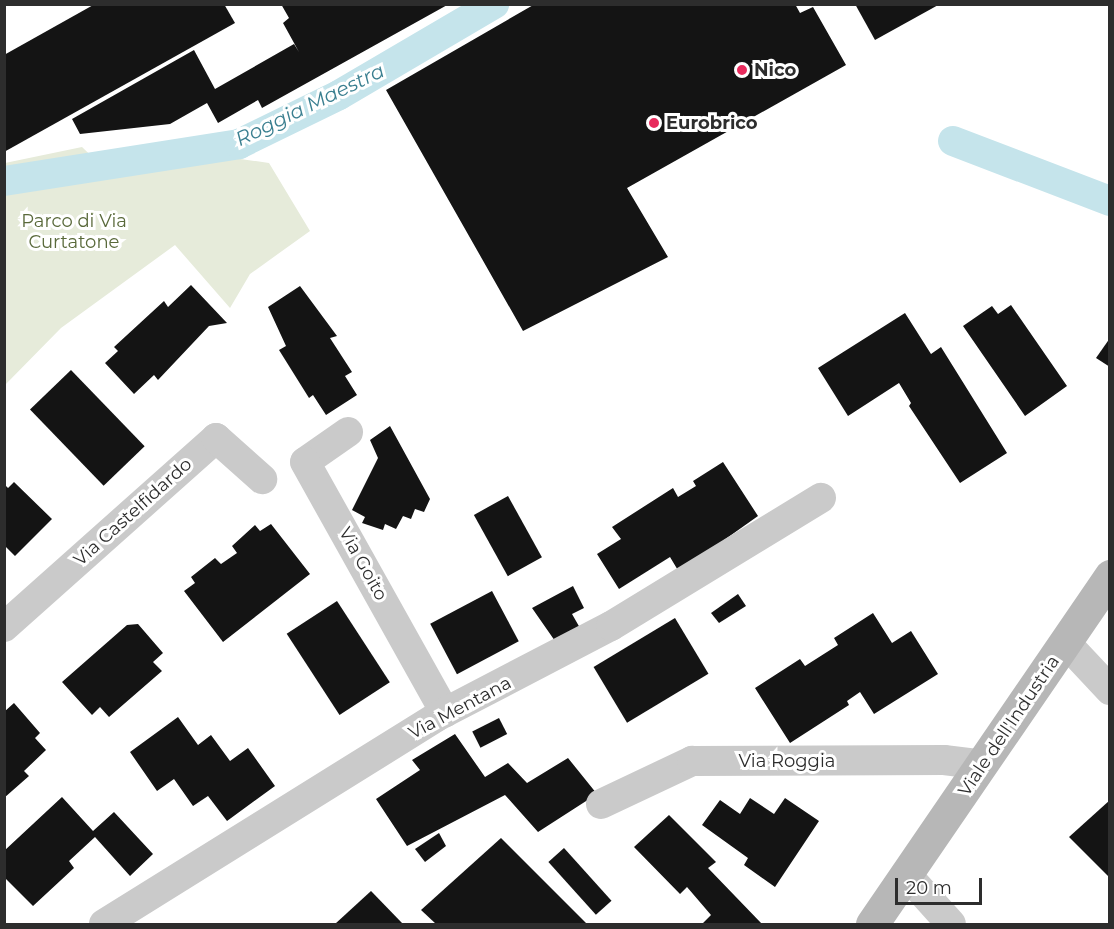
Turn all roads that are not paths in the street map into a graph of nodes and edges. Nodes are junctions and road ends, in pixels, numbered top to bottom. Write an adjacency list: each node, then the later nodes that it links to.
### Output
1 (348, 432): 8 (street, Via Goito)
2 (262, 479): 5 (street, Via Castelfidardo)
3 (821, 498): 8 (street, Via Mentana)
4 (1110, 576): 6 (main road, Viale dell'Industria)
5 (4, 627)
6 (1065, 642): 7 (street); 9 (main road, Viale dell'Industria)
7 (1110, 690)
8 (446, 712): 12 (street, Via Mentana)
9 (983, 765): 10 (street, Via Roggia); 11 (main road, Viale dell'Industria)
10 (601, 804)
11 (906, 874): 13 (main road, Viale dell'Industria); 14 (street)
12 (104, 924)
13 (872, 924)
14 (951, 924)

